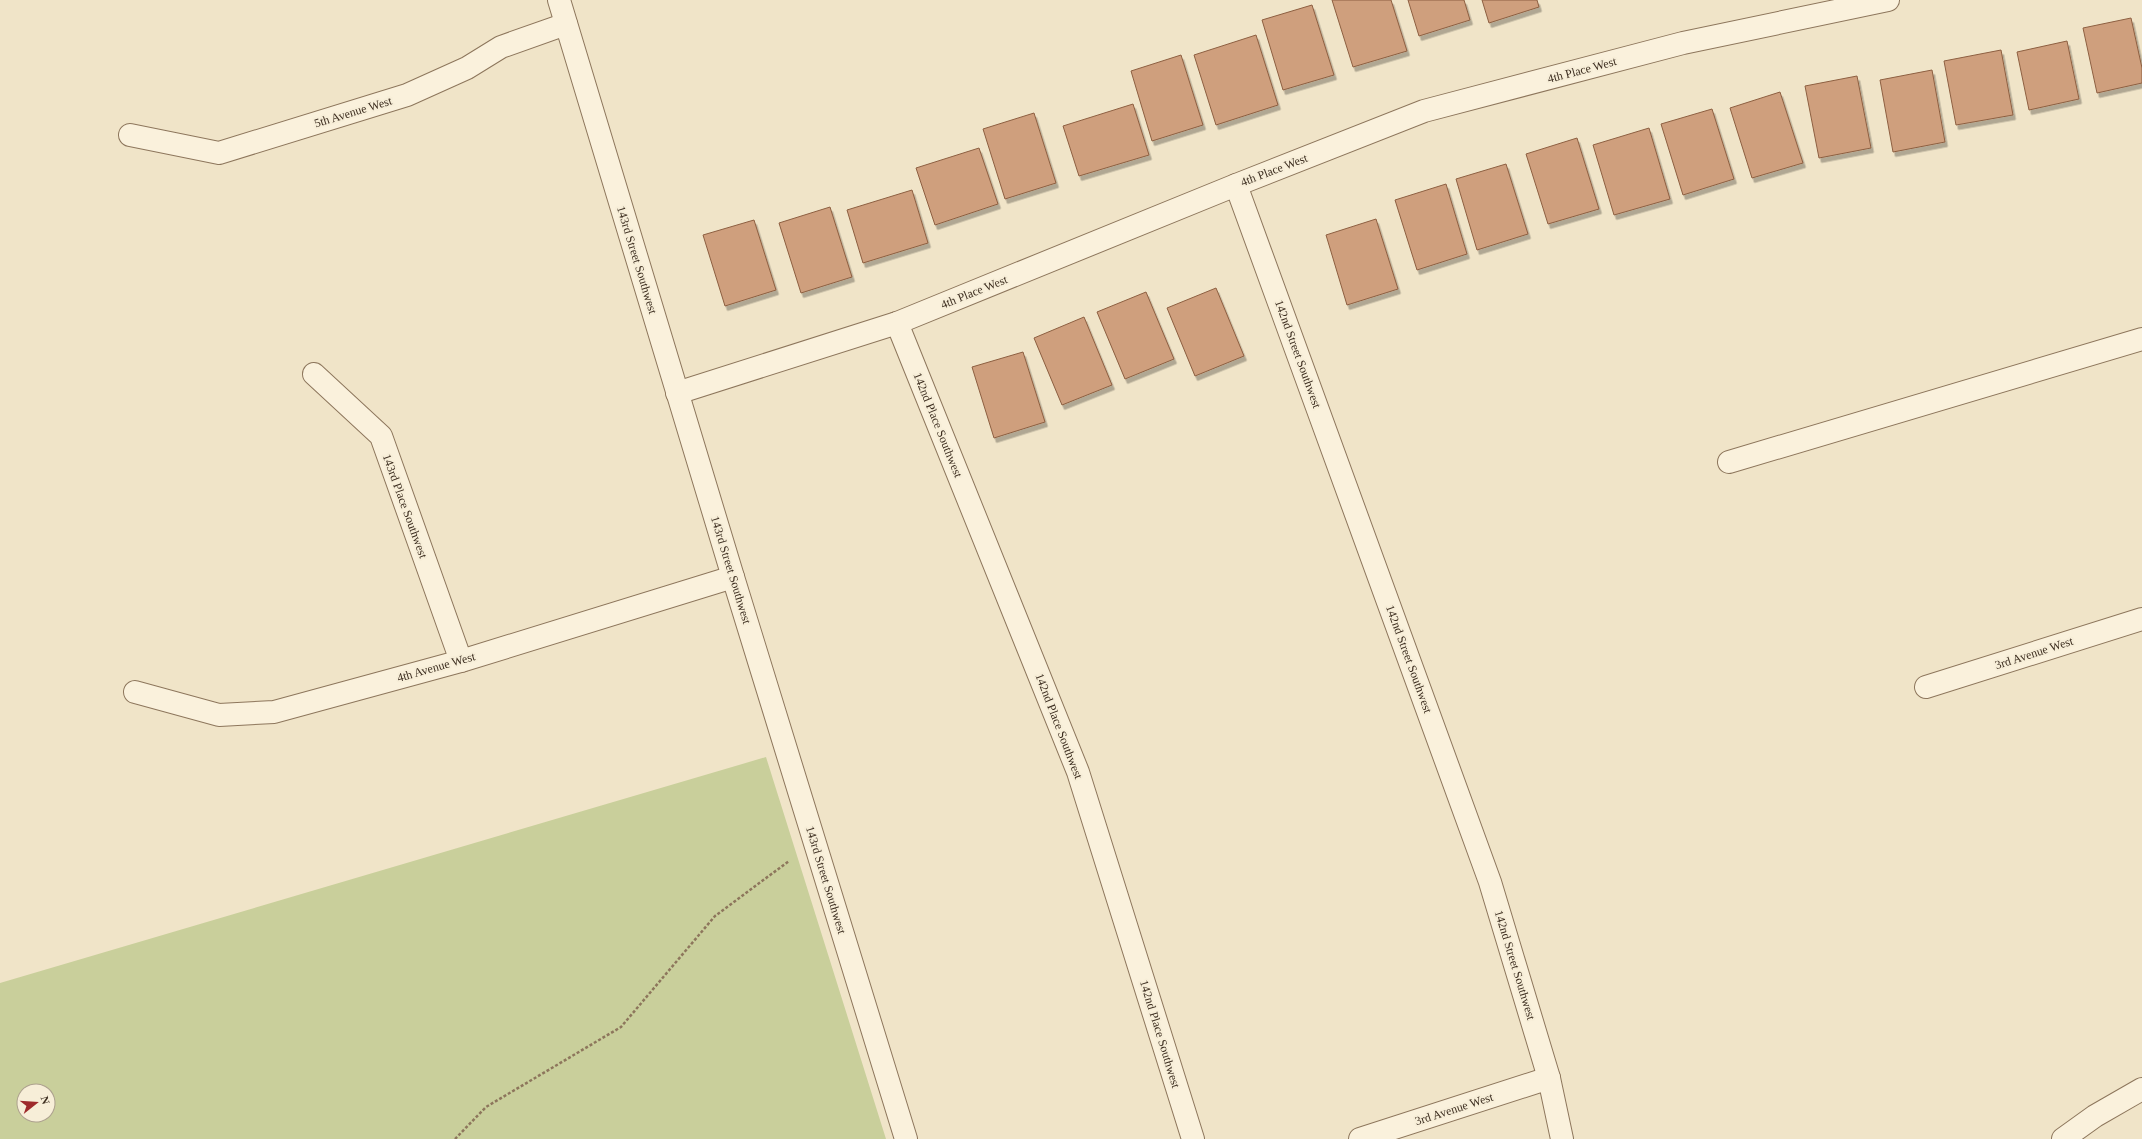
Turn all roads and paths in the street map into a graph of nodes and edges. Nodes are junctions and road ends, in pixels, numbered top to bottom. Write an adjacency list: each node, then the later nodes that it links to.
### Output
1 (559, 0): 3 (street, 143rd Street Southwest)
2 (1888, 0): 5 (street, 4th Place West)
3 (566, 24): 4 (street, 5th Avenue West); 9 (street, 143rd Street Southwest)
4 (130, 135)
5 (1236, 185): 6 (street, 4th Place West); 17 (street, 142nd Street Southwest)
6 (897, 323): 9 (street, 4th Place West); 21 (street, 142nd Place Southwest)
7 (2142, 340): 10 (street)
8 (314, 374): 13 (street, 143rd Place Southwest)
9 (677, 393): 11 (street, 143rd Street Southwest)
10 (1730, 462)
11 (733, 577): 13 (street, 4th Avenue West); 16 (street, 143rd Street Southwest)
12 (2142, 619): 14 (street, 3rd Avenue West)
13 (461, 661): 15 (street, 4th Avenue West)
14 (1926, 687)
15 (135, 692)
16 (815, 842): 19 (path); 20 (street, 143rd Street Southwest)
17 (1549, 1078): 22 (street, 3rd Avenue West); 23 (street, 142nd Street Southwest)
18 (2142, 1089): 24 (street)
19 (455, 1139)
20 (906, 1139)
21 (1193, 1139)
22 (1360, 1139)
23 (1562, 1139)
24 (2063, 1139)

